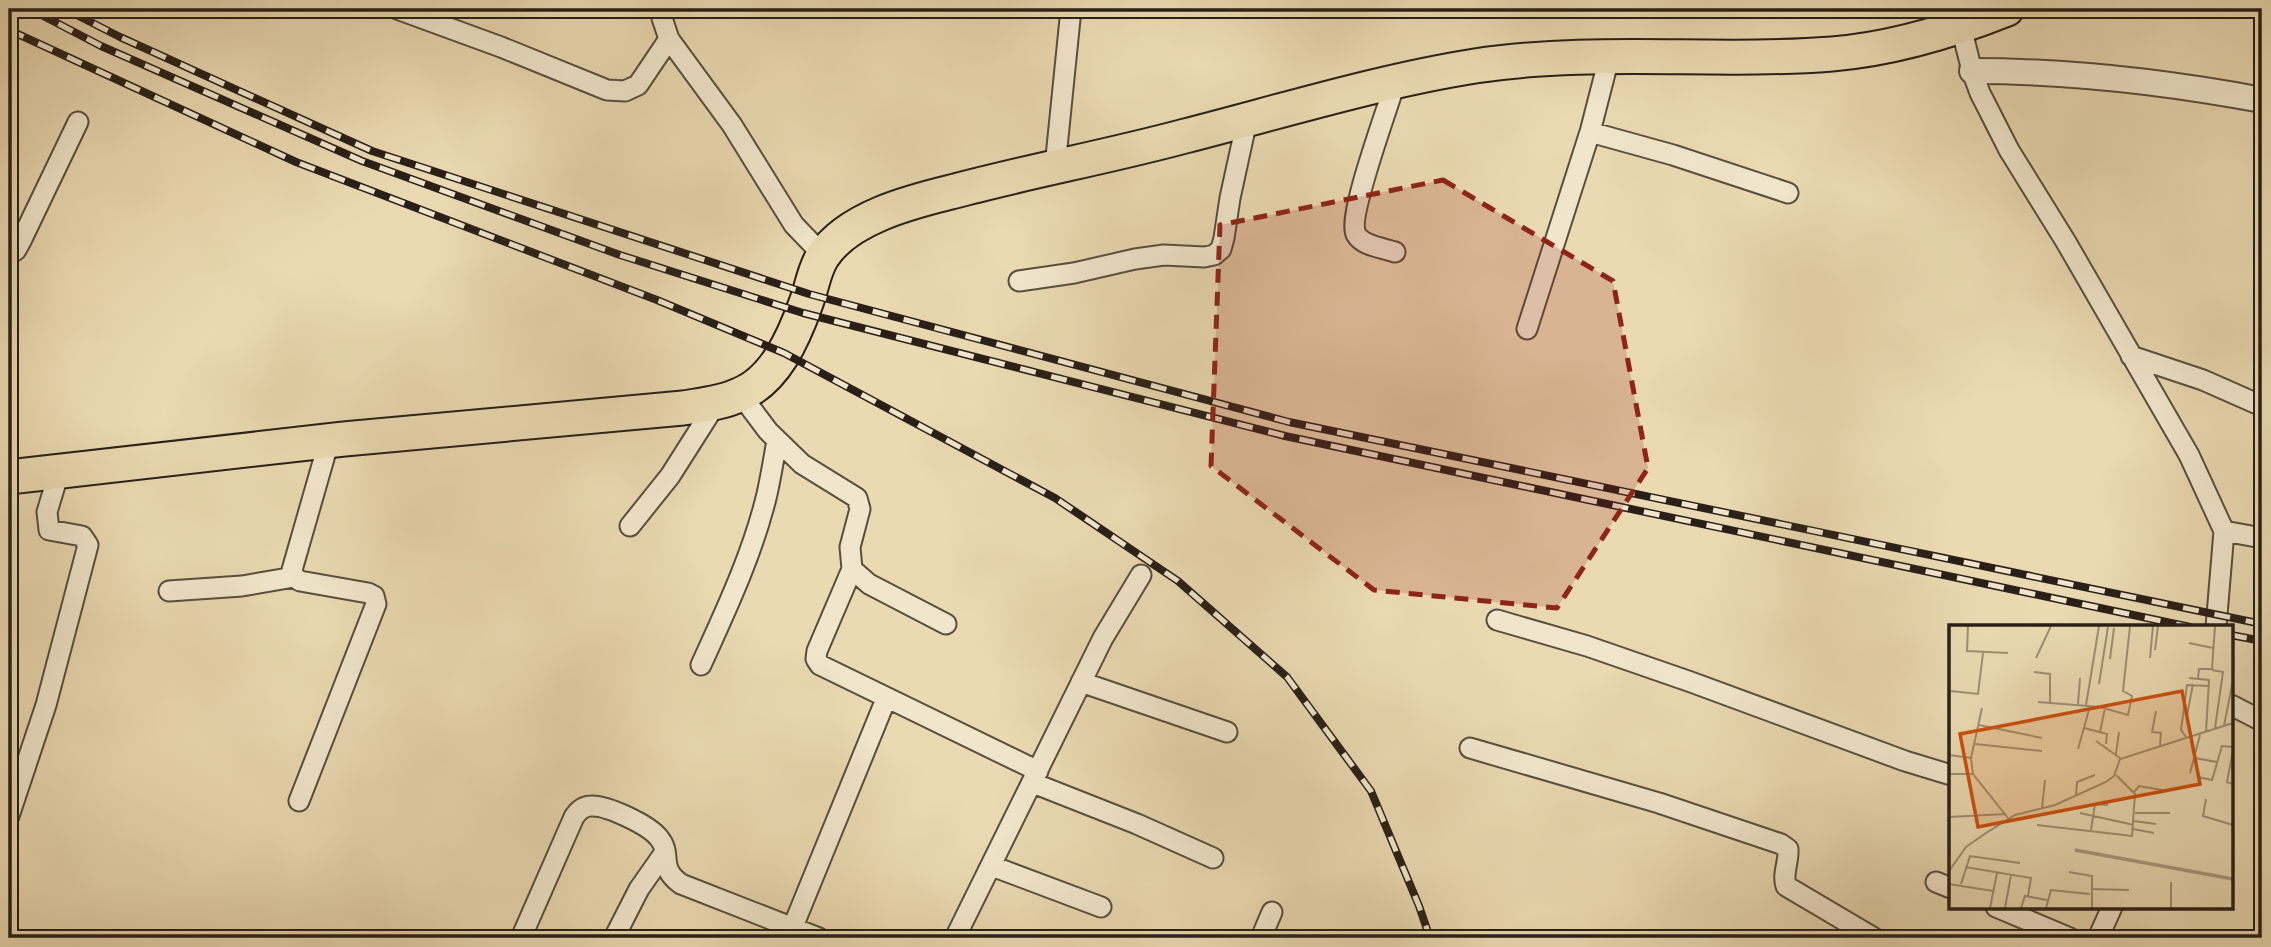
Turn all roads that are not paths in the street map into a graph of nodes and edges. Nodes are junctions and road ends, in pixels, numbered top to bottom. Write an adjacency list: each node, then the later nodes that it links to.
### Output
1 (397, 9): 6 (street)
2 (662, 9): 6 (street)
3 (1071, 9): 14 (street)
4 (2007, 9): 5 (highway)
5 (1961, 27): 7 (highway); 8 (street)
6 (669, 39): 18 (street)
7 (1609, 58): 9 (highway); 13 (street)
8 (1972, 71): 10 (street); 21 (street)
9 (1395, 83): 11 (highway); 16 (street)
10 (2262, 100)
11 (1247, 120): 14 (highway); 19 (street)
12 (78, 122): 17 (street)
13 (1590, 132): 15 (street); 20 (street)
14 (1055, 167): 18 (highway)
15 (1788, 192)
16 (1395, 252)
17 (9, 255)
18 (823, 256): 22 (highway)
19 (1019, 281)
20 (1527, 329)
21 (2131, 356): 23 (street); 29 (street)
22 (729, 398): 24 (street); 25 (highway); 28 (street)
23 (2262, 406)
24 (777, 440): 31 (street); 38 (street)
25 (329, 441): 26 (highway); 33 (street)
26 (59, 472): 27 (highway); 48 (street)
27 (9, 477)
28 (630, 526)
29 (2224, 531): 30 (street); 37 (street)
30 (2262, 538)
31 (852, 569): 36 (street); 40 (street)
32 (1141, 575): 39 (street)
33 (294, 577): 34 (street); 47 (street)
34 (169, 591)
35 (1497, 620): 45 (street)
36 (946, 624)
37 (2216, 625)
38 (701, 665)
39 (1082, 682): 43 (street); 46 (street)
40 (886, 699): 46 (street); 56 (street)
41 (2232, 706): 42 (street)
42 (2262, 721)
43 (1227, 732)
44 (1470, 748): 62 (street)
45 (1949, 774)
46 (1035, 777): 50 (street); 51 (street)
47 (299, 801)
48 (9, 816)
49 (665, 852): 56 (street); 57 (street); 58 (street)
50 (1213, 858)
51 (992, 866): 52 (street); 60 (street)
52 (1101, 907)
53 (1998, 908): 63 (street)
54 (2112, 908): 64 (street)
55 (1272, 912): 61 (street)
56 (793, 929): 59 (street)
57 (521, 938)
58 (614, 938)
59 (819, 938)
60 (956, 938)
61 (1261, 938)
62 (1874, 938)
63 (2070, 938)
64 (2098, 938)

